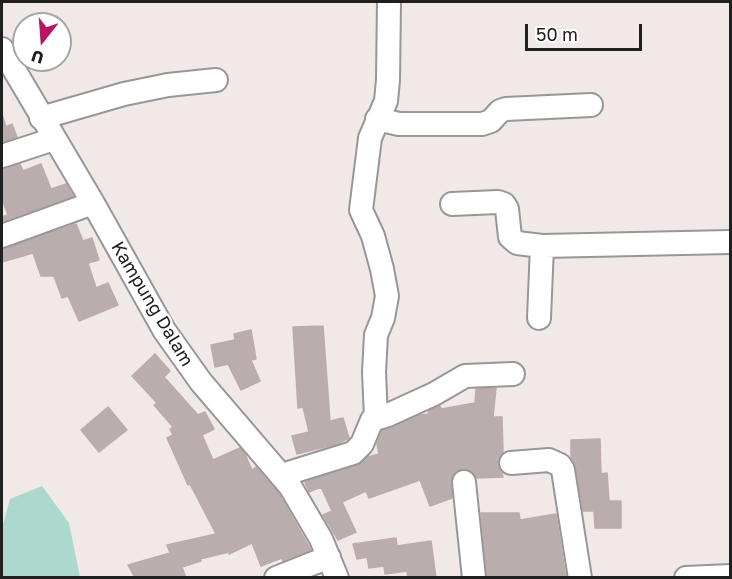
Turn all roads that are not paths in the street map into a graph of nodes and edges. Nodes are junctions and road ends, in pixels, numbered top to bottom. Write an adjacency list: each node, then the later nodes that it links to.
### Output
1 (389, 2): 6 (street)
2 (2, 49): 5 (street, Kampung Dalam)
3 (216, 80): 5 (street)
4 (591, 105): 6 (street)
5 (41, 118): 7 (street, Kampung Dalam)
6 (377, 119): 16 (street)
7 (54, 139): 8 (street); 9 (street, Kampung Dalam)
8 (2, 156)
9 (93, 203): 11 (street); 18 (street, Kampung Dalam)
10 (452, 204): 13 (street)
11 (2, 236)
12 (730, 242): 13 (street)
13 (543, 246): 14 (street)
14 (539, 318)
15 (513, 374): 16 (street)
16 (376, 418): 18 (street)
17 (511, 463): 25 (street)
18 (282, 475): 20 (street, Kampung Dalam)
19 (464, 482): 24 (street)
20 (329, 557): 22 (street); 23 (street, Kampung Dalam)
21 (730, 576): 26 (street)
22 (276, 578)
23 (337, 578)
24 (474, 578)
25 (580, 578)
26 (686, 578)

